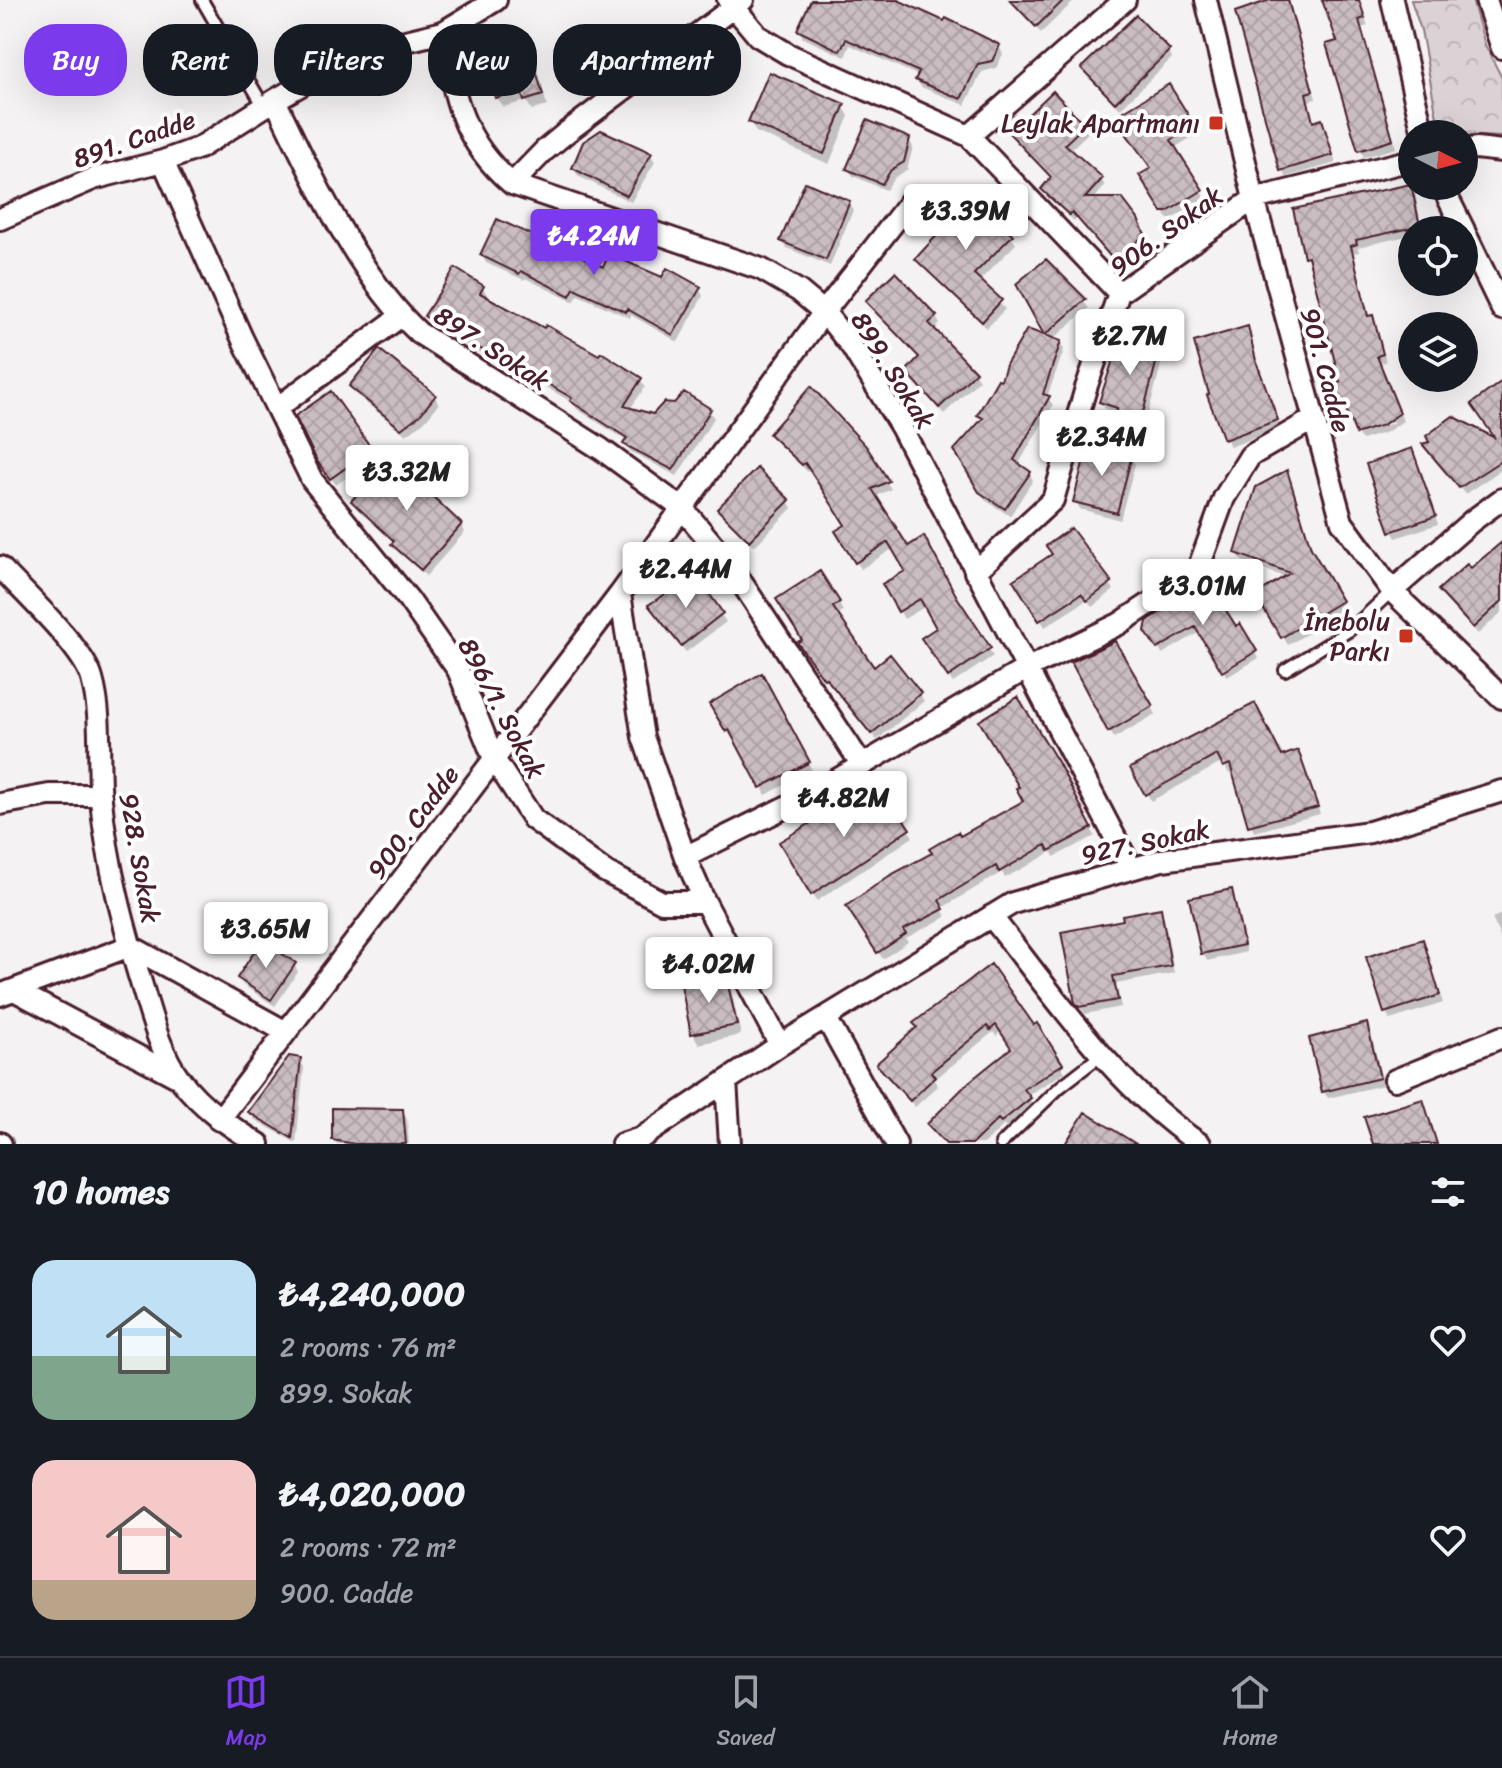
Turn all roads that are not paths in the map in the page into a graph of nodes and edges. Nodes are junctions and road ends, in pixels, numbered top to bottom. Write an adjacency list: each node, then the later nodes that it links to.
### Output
1 (202, 0): 12 (lane)
2 (495, 0): 8 (street, 891. Cadde)
3 (1125, 0): 14 (street)
4 (1206, 0): 21 (street, 901. Cadde)
5 (1392, 0): 13 (street)
6 (1486, 0): 10 (street)
7 (734, 3): 14 (street); 19 (street)
8 (456, 24)
9 (428, 36): 12 (street, 891. Cadde)
10 (1502, 48)
11 (454, 96): 19 (street, 899. Sokak)
12 (270, 104): 17 (street, 891. Cadde); 27 (street, 897. Sokak)
13 (1420, 120)
14 (969, 136): 24 (street)
15 (1478, 148): 16 (street)
16 (1502, 151)
17 (163, 161): 22 (street, 891. Cadde); 28 (street, 896/1. Sokak)
18 (1398, 163): 21 (street, 906. Sokak)
19 (512, 184): 26 (street, 899. Sokak)
20 (913, 198): 26 (street, 900. Cadde)
21 (1254, 199): 24 (street, 906. Sokak); 29 (street, 901. Cadde)
22 (0, 219)
23 (1478, 259): 25 (street)
24 (1119, 293): 33 (street, 906. Sokak)
25 (1502, 309)
26 (824, 312): 31 (street, 900. Cadde); 33 (street, 899. Sokak)
27 (401, 316): 28 (street); 31 (street, 897. Sokak)
28 (277, 408): 39 (street, 896/1. Sokak)
29 (1312, 420): 34 (street, 901. Cadde); 36 (street)
30 (1502, 499): 34 (street)
31 (683, 509): 35 (street, 900. Cadde); 40 (street, 897. Sokak)
32 (0, 567): 42 (street, 928. Sokak)
33 (975, 572): 36 (street, 899. Sokak)
34 (1392, 591): 37 (lane); 38 (street, 901. Cadde)
35 (620, 594): 39 (street, 900. Cadde); 44 (street)
36 (1026, 669): 40 (street); 45 (street, 899. Sokak)
37 (1285, 670)
38 (1502, 698)
39 (494, 759): 46 (street, 896/1. Sokak); 51 (street, 900. Cadde)
40 (862, 765): 44 (street)
41 (1502, 791): 45 (street, 927. Sokak)
42 (101, 795): 43 (street); 48 (street, 928. Sokak)
43 (0, 804)
44 (685, 857): 46 (street)
45 (1131, 868): 47 (street, 927. Sokak)
46 (705, 902): 53 (street)
47 (991, 916): 50 (street, 927. Sokak); 54 (street)
48 (130, 946): 49 (street); 51 (street); 55 (street, 928. Sokak)
49 (8, 993): 55 (street)
50 (826, 1018): 53 (street); 62 (street)
51 (286, 1032): 58 (street, 900. Cadde)
52 (1502, 1037): 56 (street)
53 (780, 1045): 57 (street)
54 (1100, 1056): 63 (lane); 64 (street)
55 (179, 1078): 58 (street, 928. Sokak)
56 (1395, 1080)
57 (726, 1081): 60 (street); 61 (street)
58 (219, 1120): 59 (street, 928. Sokak)
59 (259, 1144)
60 (622, 1144)
61 (730, 1144)
62 (896, 1144)
63 (1001, 1144)
64 (1200, 1144)

